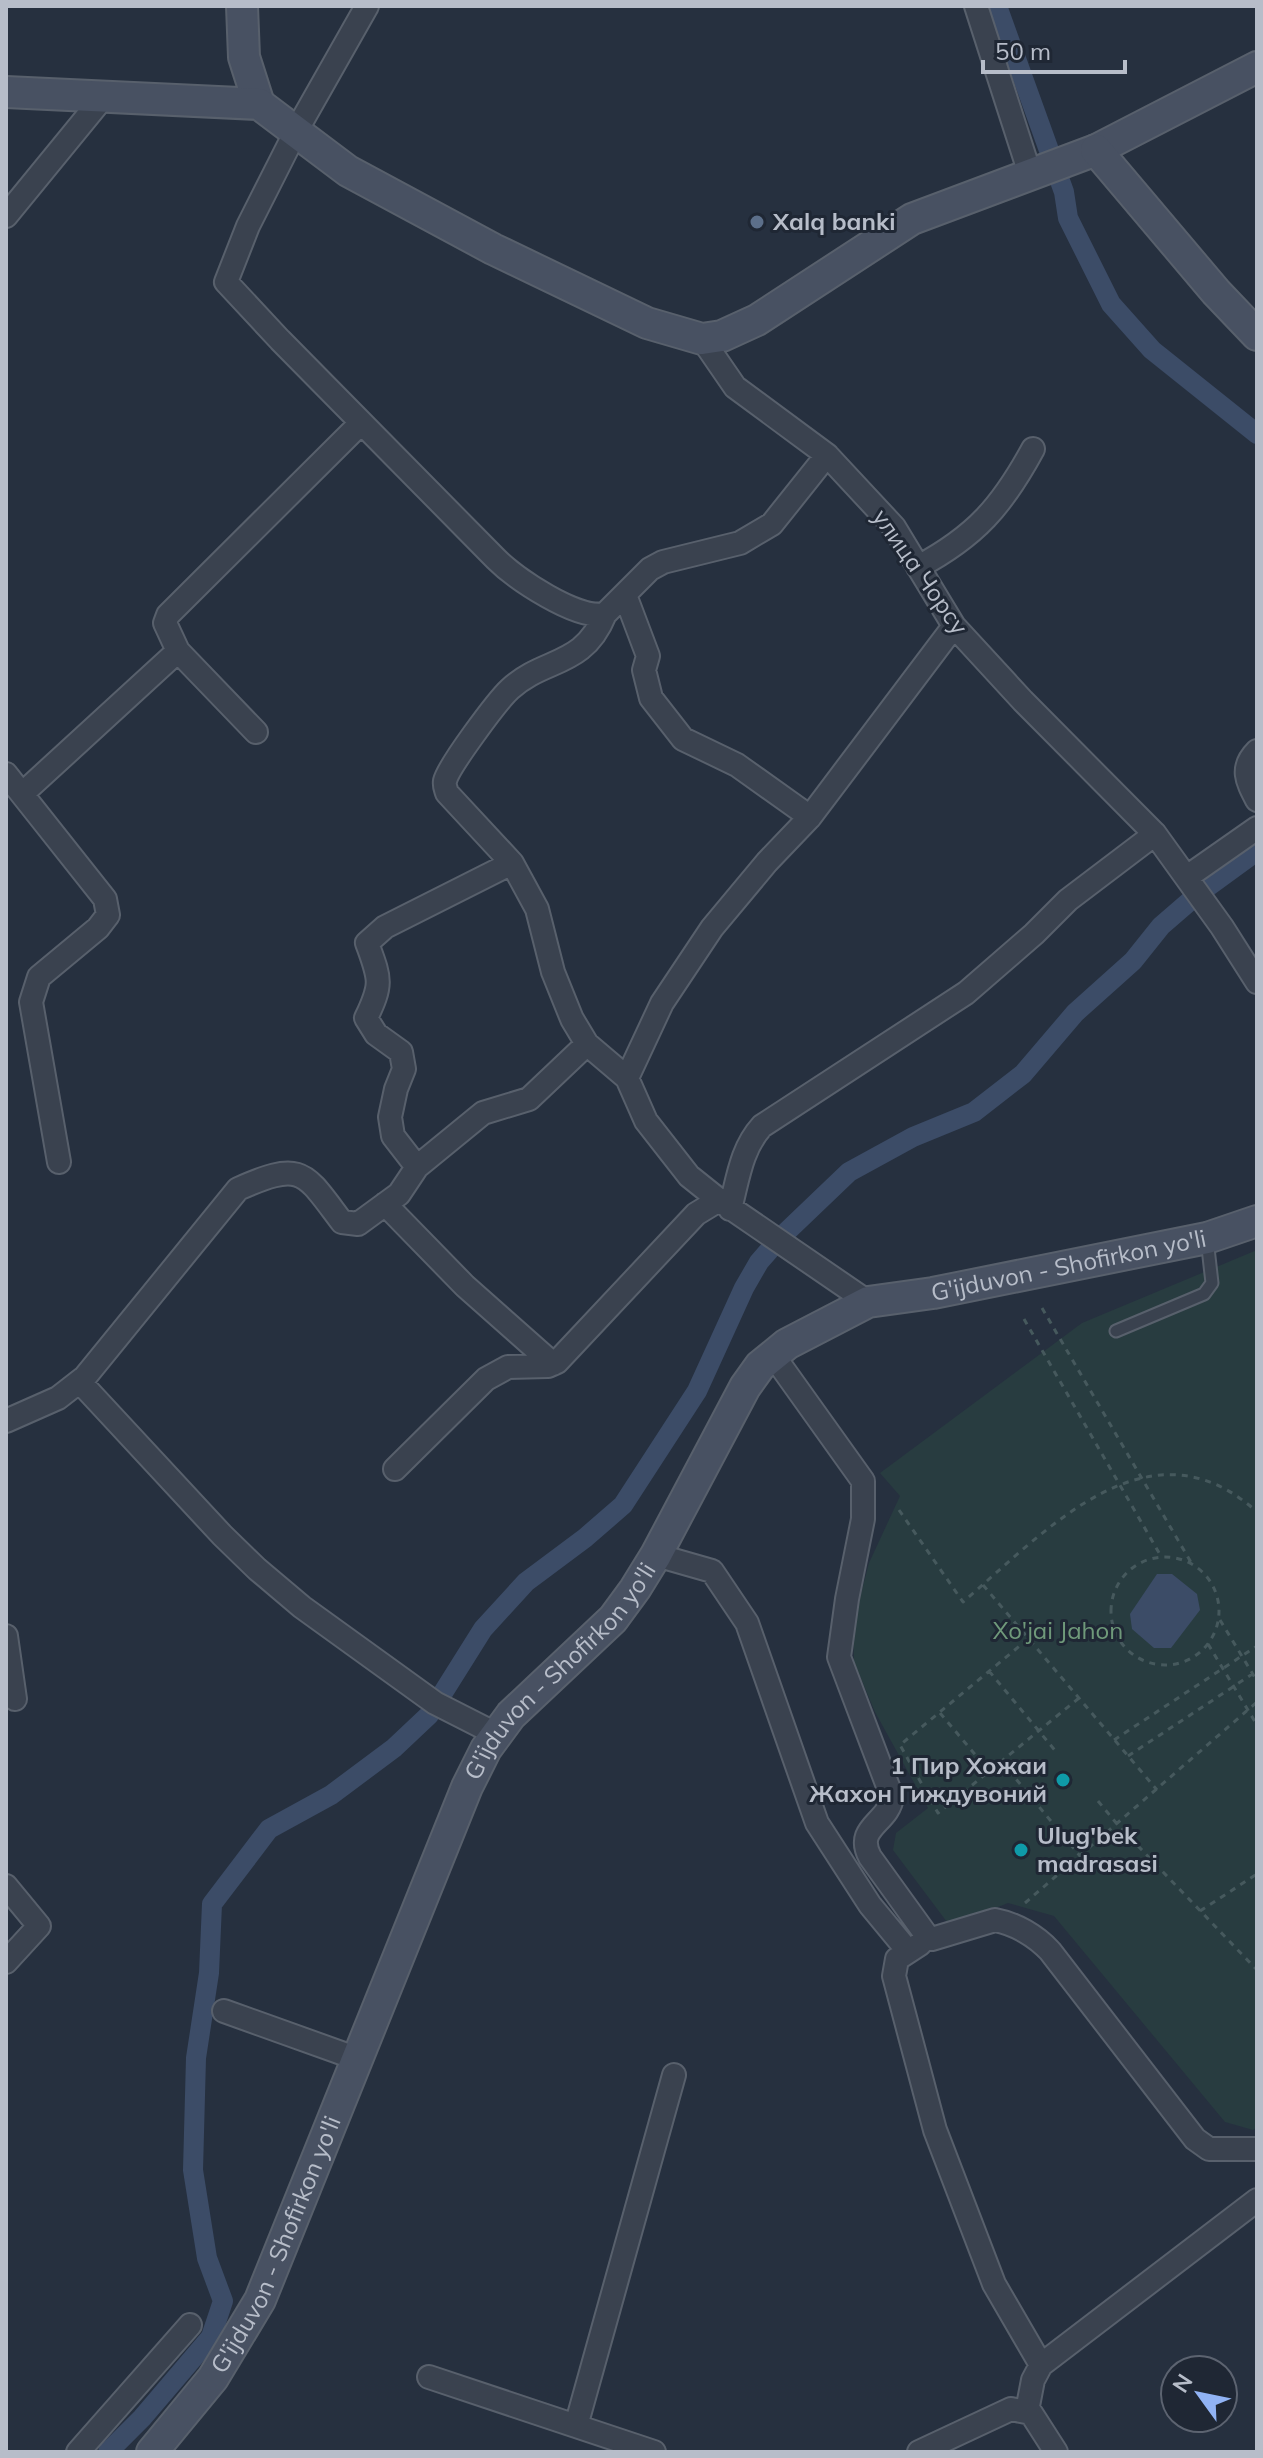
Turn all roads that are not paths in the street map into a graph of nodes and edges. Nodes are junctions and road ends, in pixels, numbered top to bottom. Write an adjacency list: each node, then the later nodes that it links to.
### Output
1 (242, 6): 7 (main road)
2 (367, 6): 8 (street)
3 (976, 6): 10 (street)
4 (1257, 67): 9 (main road)
5 (6, 92): 6 (main road)
6 (105, 95): 7 (main road); 11 (street)
7 (259, 104): 8 (main road)
8 (295, 133): 13 (main road); 14 (street)
9 (1096, 150): 10 (main road); 12 (main road)
10 (1030, 174): 13 (main road)
11 (6, 216)
12 (1257, 335)
13 (702, 339): 16 (street, улица Чорсу)
14 (361, 423): 19 (street); 21 (street)
15 (1033, 449): 17 (street)
16 (827, 455): 17 (street, улица Чорсу); 18 (street)
17 (918, 567): 20 (street, улица Чорсу)
18 (625, 595): 19 (street); 27 (street)
19 (605, 614): 30 (street)
20 (954, 626): 27 (street); 29 (street, улица Чорсу)
21 (178, 651): 22 (street); 25 (street)
22 (256, 732)
23 (1257, 751): 26 (street)
24 (6, 774): 25 (street)
25 (22, 794): 35 (street)
26 (1257, 800)
27 (810, 817): 34 (street)
28 (1257, 828): 31 (street)
29 (1155, 834): 31 (street, улица Чорсу); 38 (street)
30 (512, 863): 33 (street); 36 (street)
31 (1190, 882): 32 (street, улица Чорсу)
32 (1257, 982)
33 (587, 1044): 34 (street); 36 (street)
34 (627, 1078): 38 (street)
35 (59, 1162)
36 (417, 1167): 37 (street)
37 (385, 1204): 44 (street); 45 (street)
38 (724, 1204): 41 (street); 44 (street)
39 (1257, 1221): 40 (main road, G'ijduvon - Shofirkon yo'li)
40 (1207, 1238): 41 (main road, G'ijduvon - Shofirkon yo'li); 42 (lane)
41 (868, 1302): 43 (main road, G'ijduvon - Shofirkon yo'li)
42 (1116, 1331)
43 (773, 1355): 48 (main road, G'ijduvon - Shofirkon yo'li); 53 (street)
44 (553, 1364): 47 (street)
45 (80, 1382): 46 (street); 51 (street)
46 (6, 1421)
47 (395, 1469)
48 (656, 1555): 51 (main road, G'ijduvon - Shofirkon yo'li); 54 (street)
49 (6, 1636): 50 (street)
50 (15, 1699)
51 (496, 1734): 57 (main road, G'ijduvon - Shofirkon yo'li)
52 (6, 1886): 55 (street)
53 (930, 1938): 54 (street); 59 (street)
54 (908, 1951): 62 (street)
55 (6, 1962)
56 (224, 2011): 57 (street)
57 (358, 2059): 67 (main road, G'ijduvon - Shofirkon yo'li)
58 (674, 2075): 65 (street)
59 (1257, 2149)
60 (1257, 2200): 62 (street)
61 (190, 2325): 66 (street)
62 (1041, 2365): 64 (street)
63 (429, 2377): 65 (street)
64 (1027, 2411): 69 (street); 70 (street)
65 (576, 2426): 68 (street)
66 (78, 2452)
67 (152, 2452)
68 (654, 2452)
69 (919, 2452)
70 (1056, 2452)

